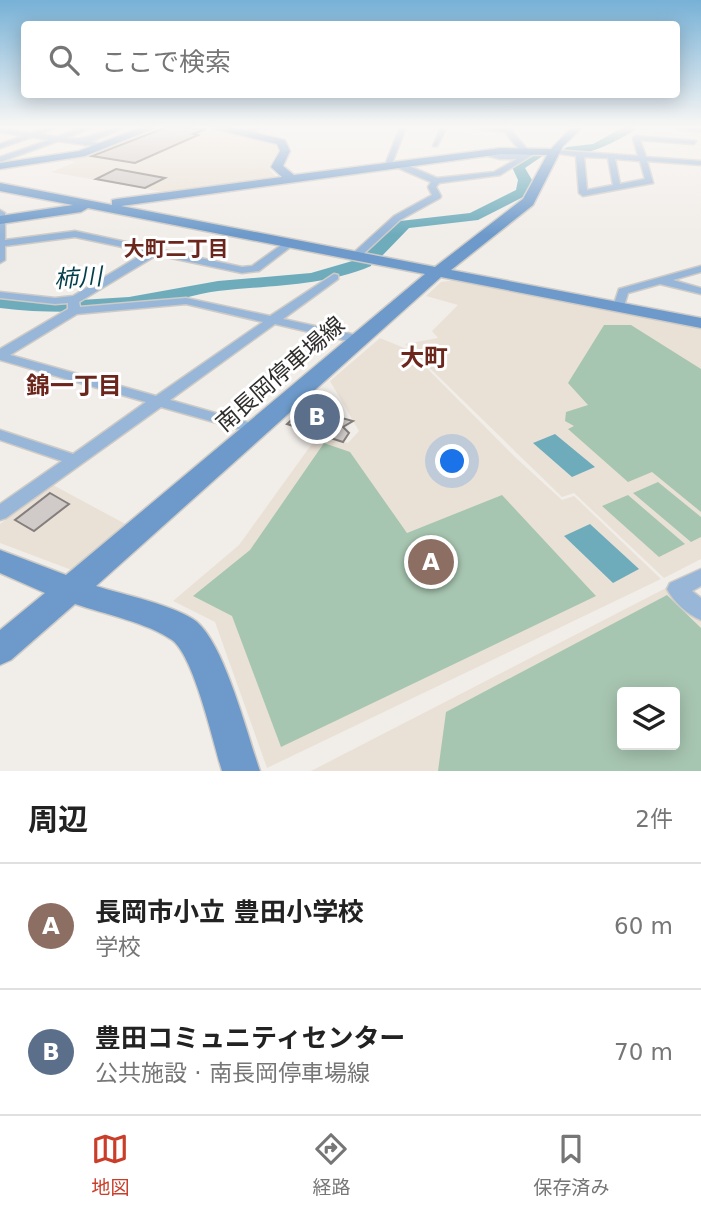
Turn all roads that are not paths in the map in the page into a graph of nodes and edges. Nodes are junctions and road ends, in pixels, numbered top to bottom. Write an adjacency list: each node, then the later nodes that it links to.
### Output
1 (22, 163): 10 (street)
2 (279, 163): 12 (street)
3 (394, 163): 11 (street)
4 (415, 163): 11 (street)
5 (517, 163): 13 (street)
6 (533, 163): 25 (street, 南長岡停車場線)
7 (581, 163): 15 (street)
8 (612, 163): 15 (street)
9 (643, 163): 15 (street)
10 (0, 166)
11 (393, 166): 12 (street); 13 (street)
12 (291, 179): 16 (street)
13 (436, 181): 22 (street)
14 (0, 187): 16 (street)
15 (617, 187)
16 (100, 206): 18 (street); 19 (street)
17 (0, 212): 18 (street)
18 (0, 220): 20 (street)
19 (290, 243): 21 (street); 22 (street)
20 (0, 244): 21 (street); 23 (street)
21 (156, 251): 30 (street)
22 (355, 256): 25 (street)
23 (0, 260)
24 (701, 270): 27 (street)
25 (439, 271): 31 (street); 34 (street, 南長岡停車場線)
26 (334, 277): 32 (street)
27 (662, 281): 28 (street); 31 (street)
28 (701, 291)
29 (0, 295): 30 (street)
30 (74, 305): 32 (street); 35 (street)
31 (619, 307): 33 (street)
32 (274, 320): 34 (street); 36 (street)
33 (701, 323)
34 (361, 340): 37 (street, 南長岡停車場線)
35 (0, 355): 36 (street)
36 (159, 401): 37 (street); 39 (street)
37 (256, 429): 43 (street, 南長岡停車場線)
38 (0, 435): 39 (street)
39 (75, 460): 40 (street)
40 (0, 513)
41 (0, 561): 43 (street)
42 (701, 577): 44 (street)
43 (70, 590): 45 (street, 南長岡停車場線); 46 (street)
44 (701, 611)
45 (0, 650)
46 (241, 771)

